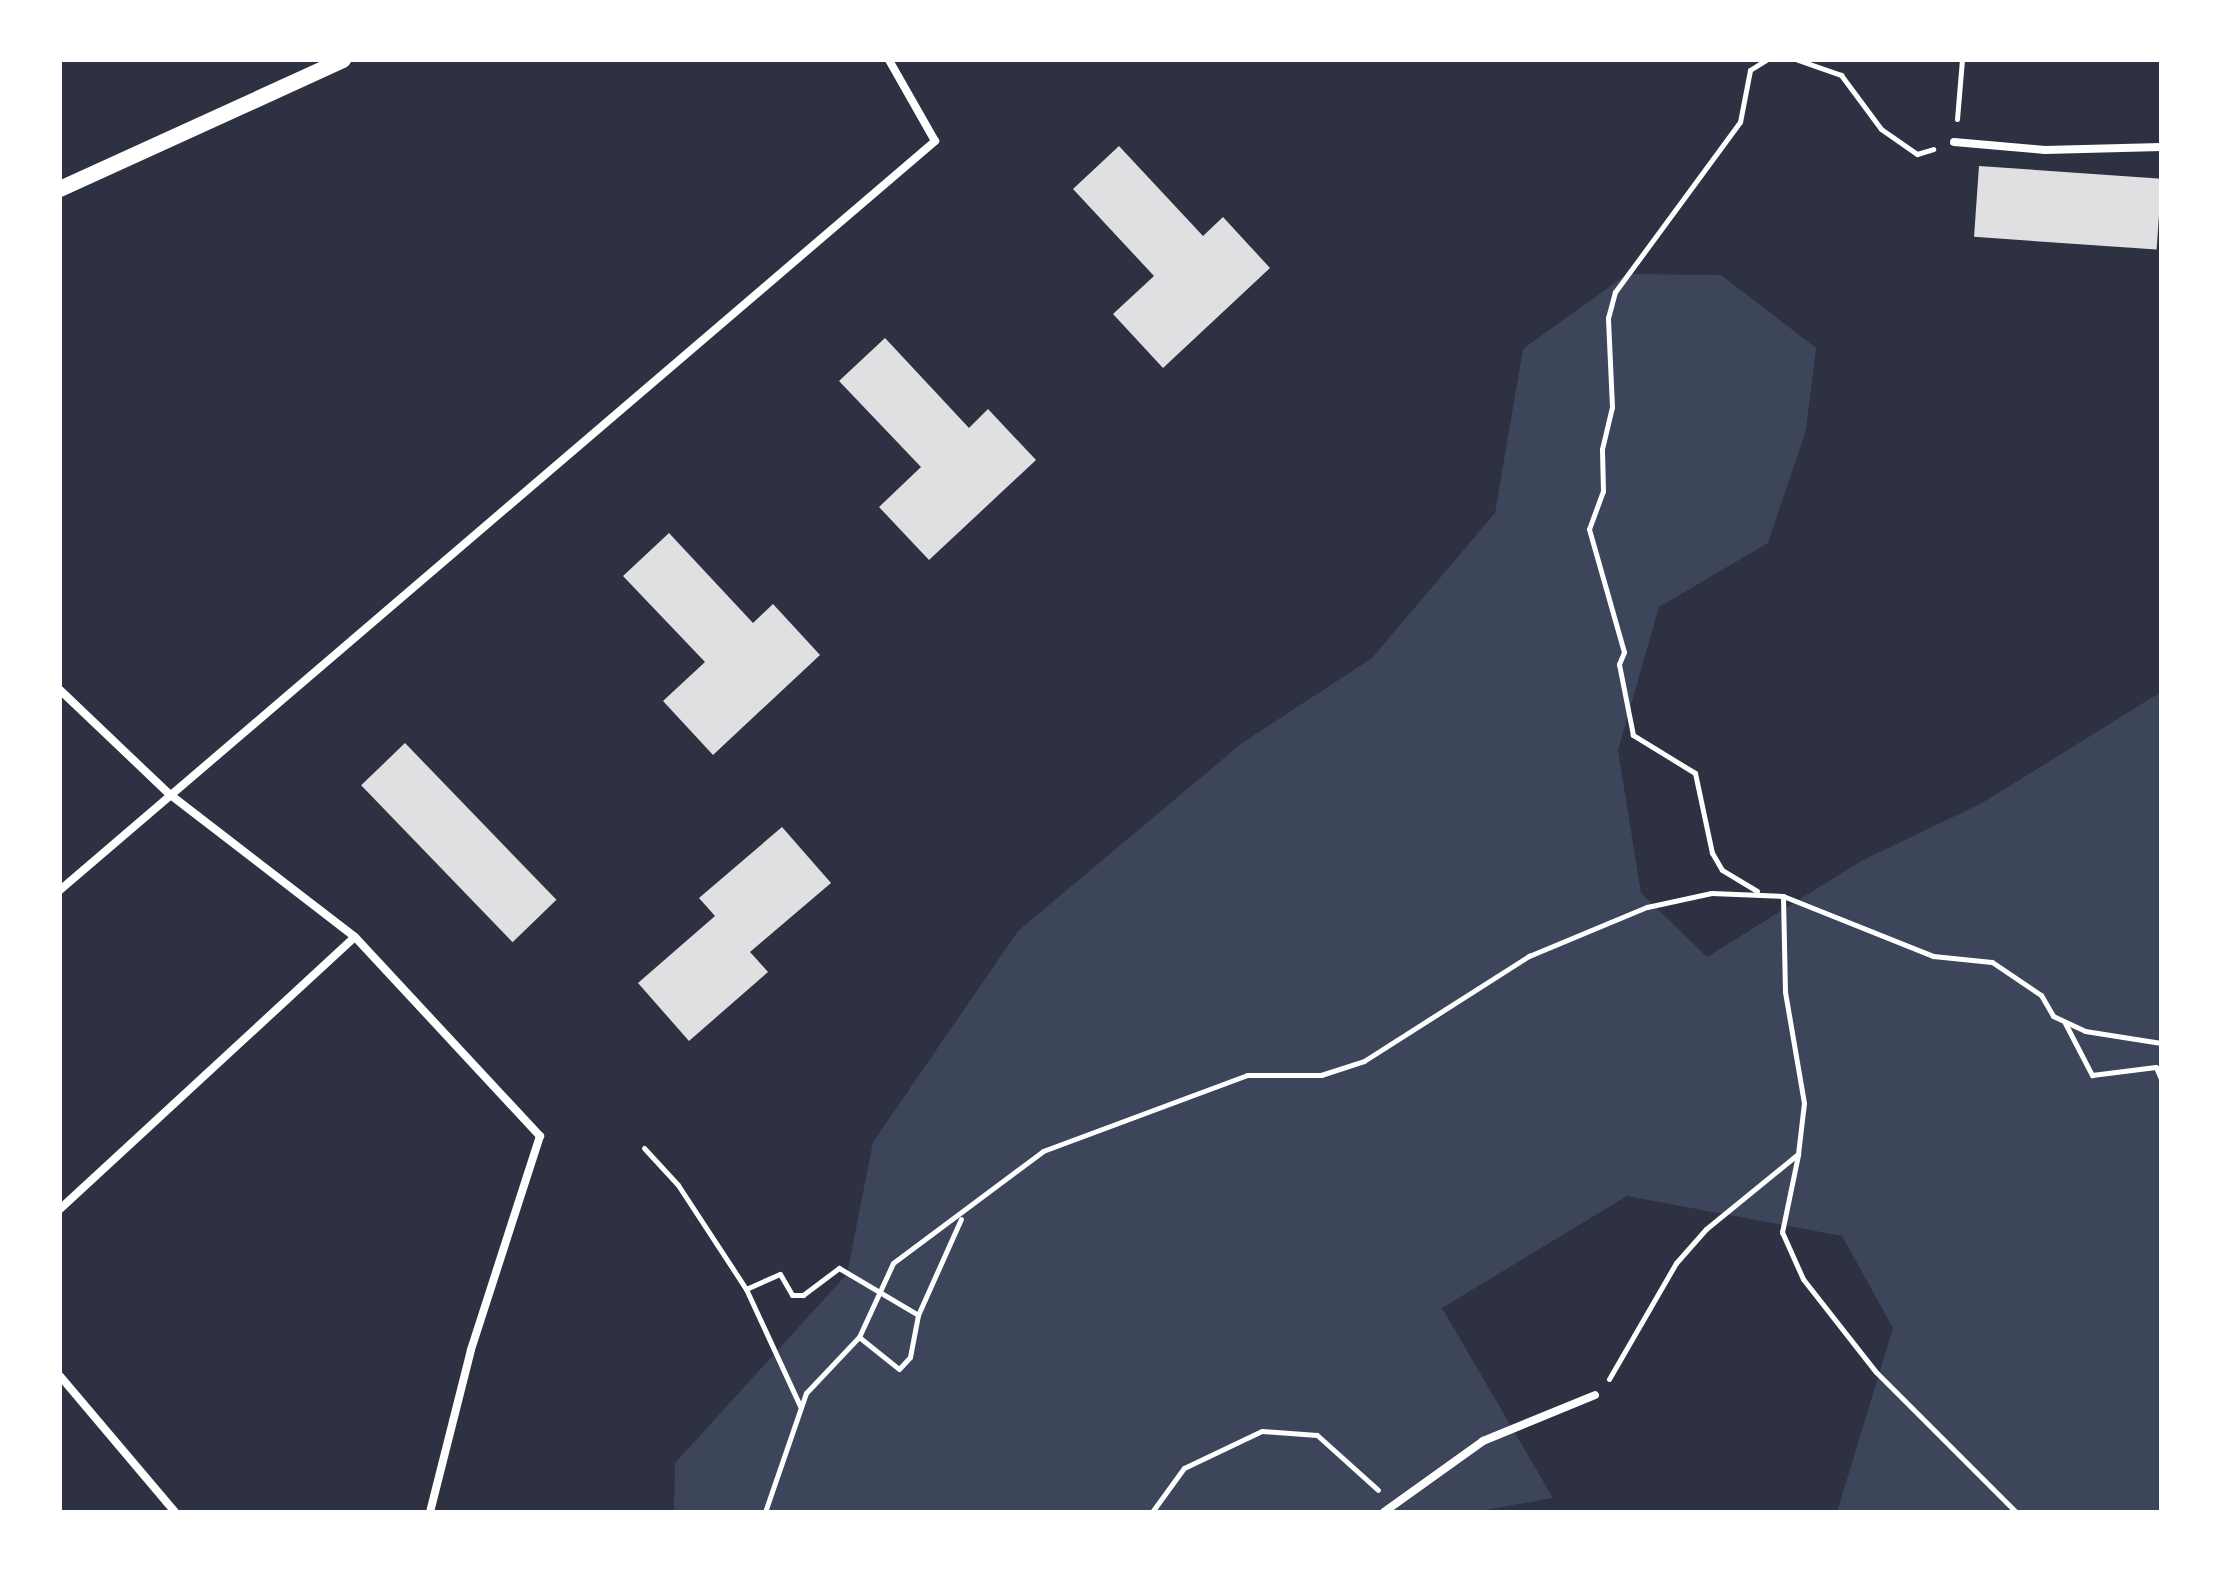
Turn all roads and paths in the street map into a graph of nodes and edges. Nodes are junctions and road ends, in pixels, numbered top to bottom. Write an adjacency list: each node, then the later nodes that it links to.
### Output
1 (343, 60): 8 (main road)
2 (889, 60): 10 (street)
3 (1766, 60): 12 (path)
4 (1798, 60): 6 (path)
5 (1962, 60): 6 (path)
6 (1954, 142): 7 (street)
7 (2161, 147)
8 (60, 189)
9 (60, 690): 10 (street)
10 (168, 793): 11 (street); 14 (street)
11 (60, 890)
12 (1758, 892): 13 (path); 21 (path)
13 (1783, 896): 15 (path); 19 (path)
14 (355, 937): 20 (street); 31 (street)
15 (2065, 1023): 16 (path); 17 (path)
16 (2161, 1043)
17 (2161, 1079)
18 (644, 1148): 22 (path)
19 (1798, 1154): 27 (path); 35 (path)
20 (60, 1209)
21 (961, 1219): 23 (path); 24 (path)
22 (746, 1289): 23 (path); 28 (path)
23 (876, 1292): 24 (path); 25 (path)
24 (918, 1315): 25 (path)
25 (859, 1337): 28 (path)
26 (60, 1376): 30 (street)
27 (1595, 1395): 29 (street)
28 (801, 1406): 32 (path)
29 (1392, 1506): 33 (path); 34 (street)
30 (175, 1512)
31 (430, 1512)
32 (765, 1512)
33 (1152, 1512)
34 (1384, 1512)
35 (2016, 1512)

